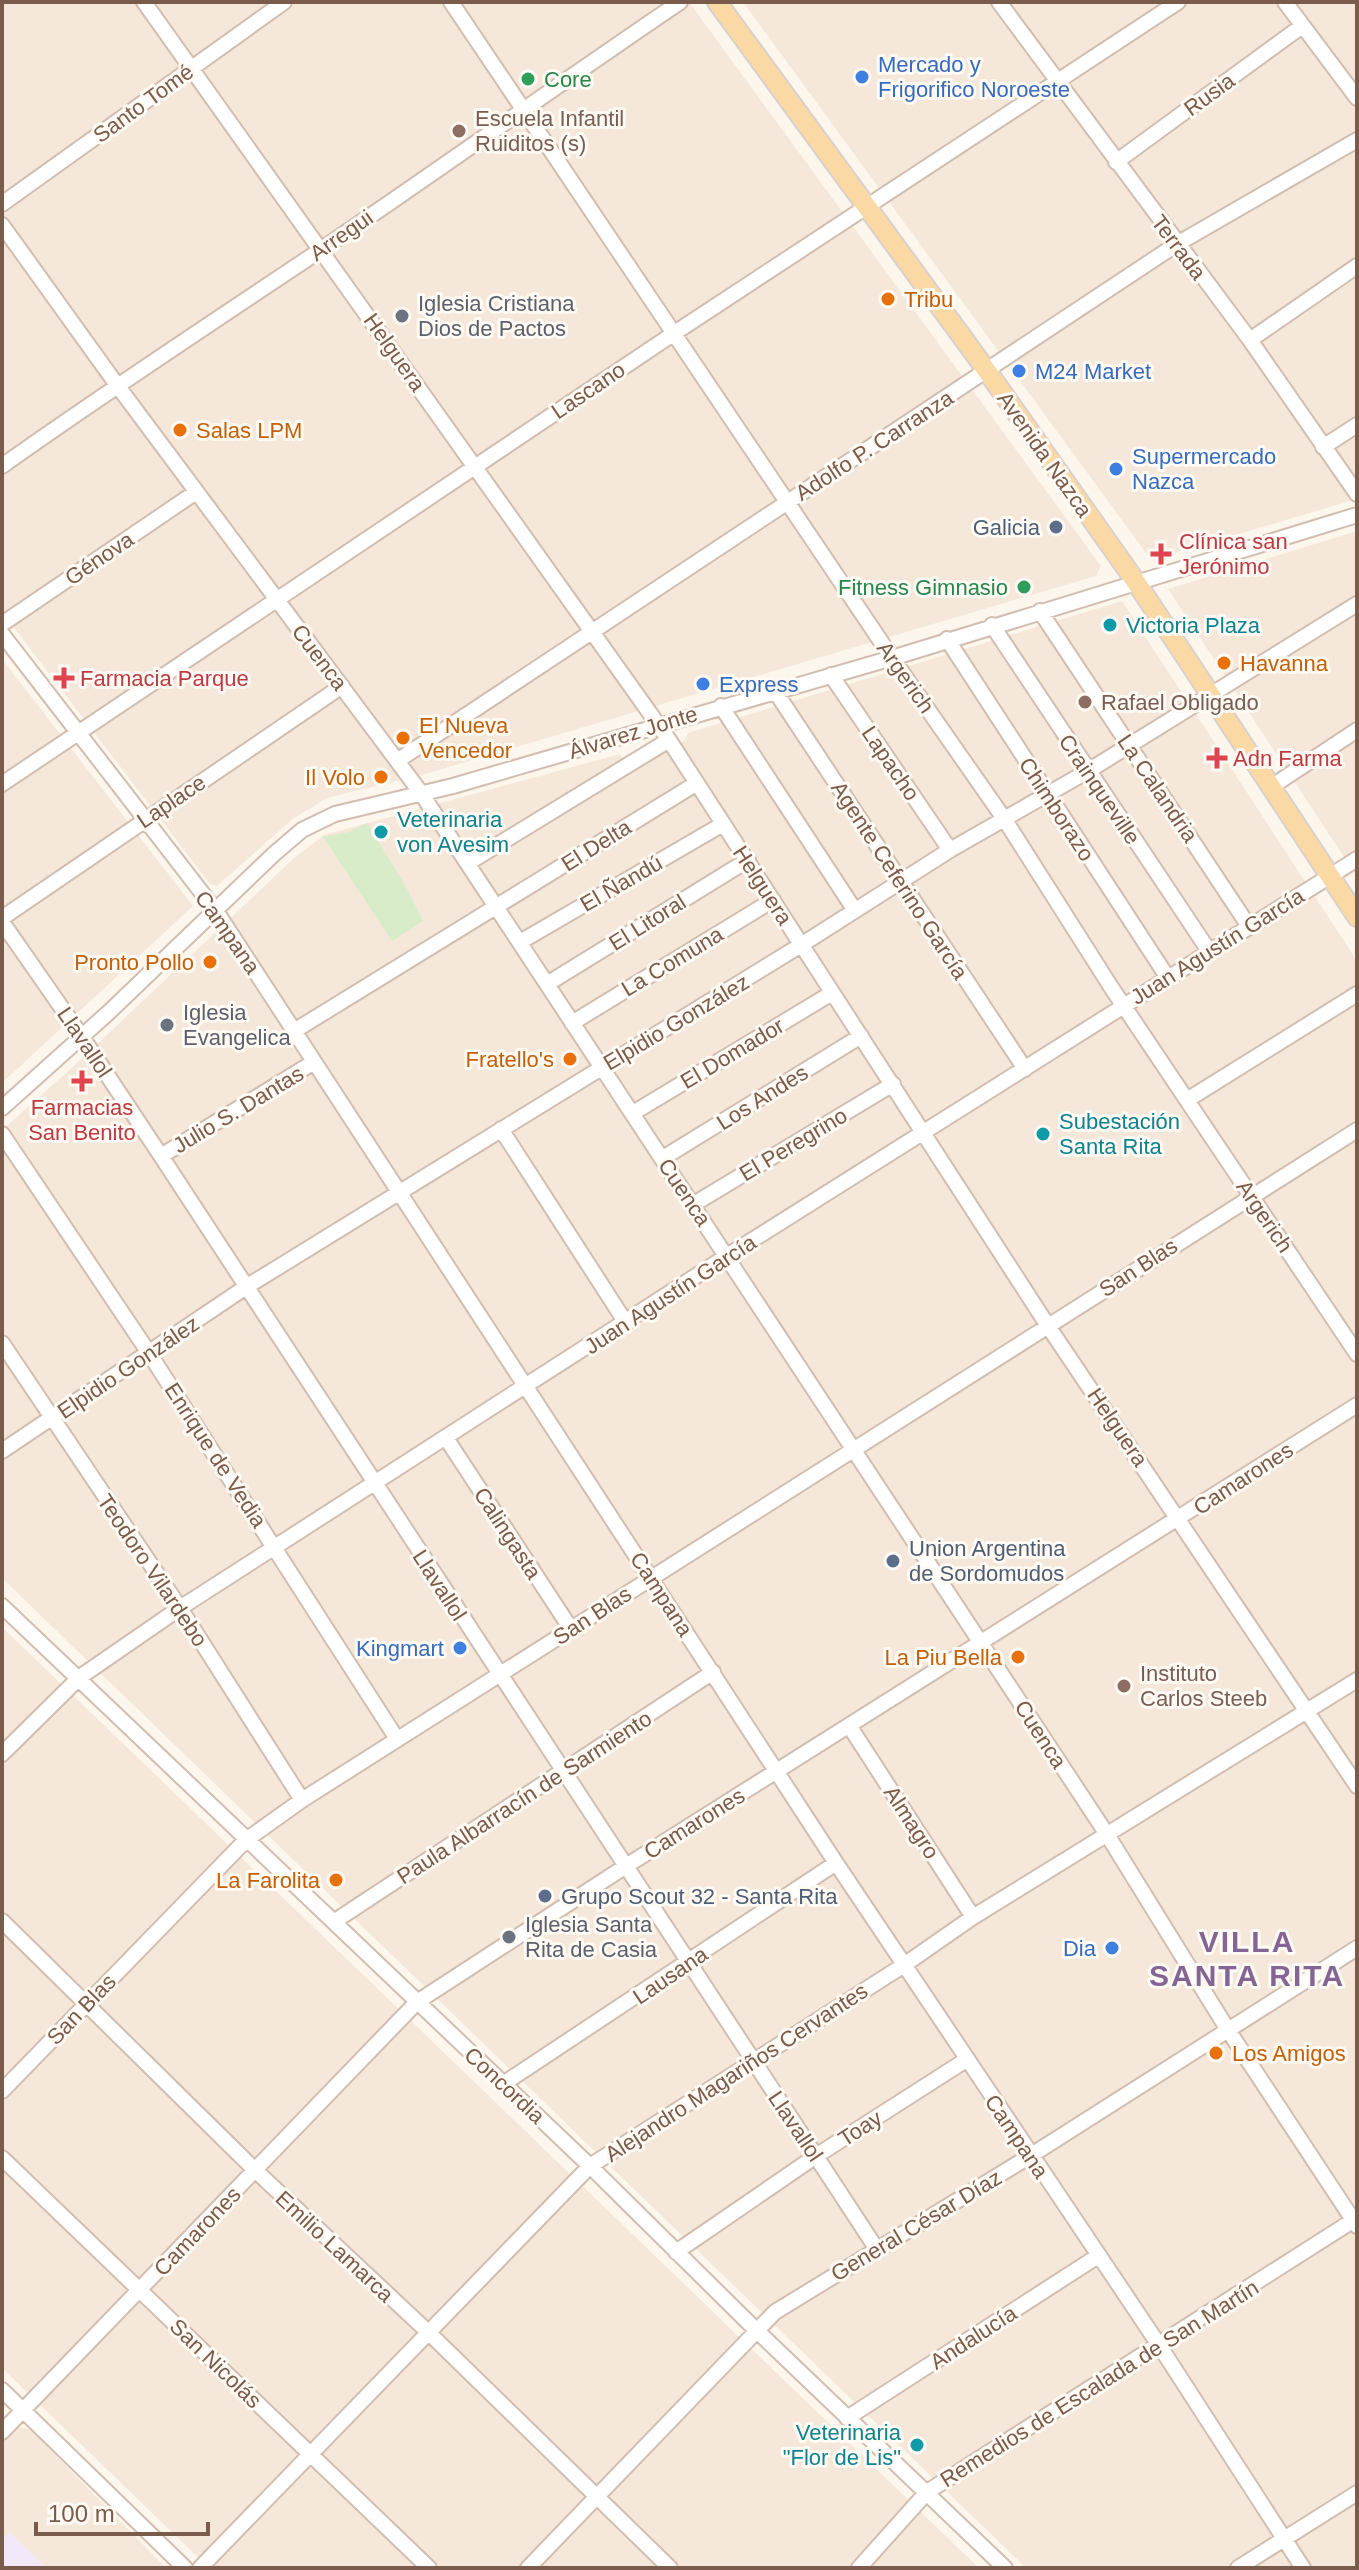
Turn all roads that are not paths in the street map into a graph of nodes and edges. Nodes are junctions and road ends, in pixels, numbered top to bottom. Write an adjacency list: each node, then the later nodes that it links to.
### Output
1 (144, 2): 10 (street, Helguera)
2 (284, 2): 10 (street, Santo Tomé)
3 (451, 2): 13 (street, Argerich)
4 (680, 2): 13 (street, Arregui)
5 (717, 2): 17 (main road, Avenida Nazca)
6 (999, 2): 11 (street, Terrada)
7 (1178, 2): 11 (street, Lascano)
8 (1285, 2): 9 (street)
9 (1302, 26): 12 (street); 15 (street, Rusia)
10 (190, 69): 16 (street, Santo Tomé); 20 (street, Helguera)
11 (1058, 82): 15 (street, Terrada); 17 (street, Lascano)
12 (1357, 98)
13 (523, 108): 20 (street, Arregui); 22 (street, Argerich)
14 (1357, 140): 19 (street, Adolfo P. Carranza)
15 (1116, 162): 19 (street, Terrada)
16 (2, 204)
17 (867, 207): 22 (street, Lascano); 24 (main road, Avenida Nazca)
18 (2, 225): 25 (street, Cuenca)
19 (1177, 244): 23 (street, Terrada); 24 (street, Adolfo P. Carranza)
20 (322, 249): 25 (street, Arregui); 29 (street, Helguera)
21 (1357, 266): 23 (street)
22 (673, 334): 29 (street, Lascano); 32 (street, Argerich)
23 (1250, 340): 27 (street, Terrada)
24 (987, 371): 32 (street, Adolfo P. Carranza); 34 (main road, Avenida Nazca)
25 (117, 385): 28 (street, Arregui); 30 (street, Cuenca)
26 (1357, 425): 27 (street)
27 (1323, 447): 31 (street, Terrada)
28 (2, 466)
29 (475, 466): 35 (street, Lascano); 40 (street, Helguera)
30 (196, 492): 35 (street, Cuenca); 38 (street, Génova)
31 (1357, 494)
32 (788, 502): 40 (street, Adolfo P. Carranza); 43 (street, Argerich)
33 (1357, 515): 34 (street, Álvarez Jonte)
34 (1136, 582): 37 (street, Álvarez Jonte); 47 (main road, Avenida Nazca)
35 (276, 599): 45 (street, Cuenca); 51 (street, Lascano)
36 (1357, 604): 47 (street, Elpidio González)
37 (1040, 611): 39 (street, Álvarez Jonte); 53 (street, La Calandria)
38 (2, 624)
39 (992, 625): 42 (street, Álvarez Jonte); 55 (street, Crainqueville)
40 (592, 632): 49 (street, Helguera); 54 (street, Adolfo P. Carranza)
41 (2, 634): 51 (street, Campana)
42 (947, 639): 43 (street, Álvarez Jonte); 60 (street, Chimborazo)
43 (892, 658): 44 (street, Álvarez Jonte); 62 (street, Argerich)
44 (831, 675): 46 (street, Álvarez Jonte); 64 (street, Lapacho)
45 (342, 686): 54 (street, Cuenca); 61 (street, Laplace)
46 (775, 691): 48 (street, Álvarez Jonte); 69 (street, Agente Ceferino García)
47 (1209, 694): 53 (street, Elpidio González); 58 (main road, Avenida Nazca)
48 (721, 706): 49 (street, Álvarez Jonte); 72 (street)
49 (658, 724): 52 (street, Helguera); 59 (street, Álvarez Jonte)
50 (1357, 730): 58 (street)
51 (78, 732): 57 (street, Lascano); 61 (street, Campana)
52 (669, 740): 56 (street, Helguera); 67 (street)
53 (1129, 745): 55 (street, Elpidio González); 76 (street, La Calandria)
54 (397, 761): 59 (street, Cuenca)
55 (1088, 771): 60 (street, Elpidio González); 79 (street, Crainqueville)
56 (697, 783): 63 (street, Helguera); 71 (street, El Delta)
57 (2, 784)
58 (1271, 787): 68 (main road, Avenida Nazca)
59 (421, 793): 67 (street, Cuenca); 73 (street, Álvarez Jonte)
60 (1047, 795): 62 (street, Elpidio González); 80 (street, Chimborazo)
61 (144, 819): 73 (street, Campana); 75 (street, Laplace)
62 (1005, 820): 64 (street, Elpidio González); 84 (street, Argerich)
63 (723, 824): 66 (street, Helguera); 77 (street, El Ñandú)
64 (950, 850): 69 (street, Elpidio González)
65 (1357, 859): 68 (street, Juan Agustín García)
66 (748, 860): 70 (street, Helguera); 81 (street, El Litoral)
67 (468, 863): 71 (street, Cuenca)
68 (1330, 876): 74 (main road, Avenida Nazca); 76 (street, Juan Agustín García)
69 (900, 883): 72 (street, Elpidio González); 91 (street, Agente Ceferino García)
70 (773, 900): 78 (street, Helguera); 85 (street, La Comuna)
71 (496, 906): 77 (street, Cuenca); 86 (street, El Delta)
72 (854, 909): 78 (street, Elpidio González)
73 (216, 911): 86 (street, Campana); 88 (street, Álvarez Jonte)
74 (1357, 917)
75 (2, 920): 88 (street, Llavallol)
76 (1248, 925): 79 (street, Juan Agustín García)
77 (520, 942): 81 (street, Cuenca)
78 (801, 945): 82 (street, Helguera); 90 (street, Elpidio González)
79 (1209, 951): 80 (street, Juan Agustín García)
80 (1168, 978): 84 (street, Juan Agustín García)
81 (547, 984): 85 (street, Cuenca)
82 (832, 993): 87 (street, Helguera); 95 (street, El Domador)
83 (1357, 994): 93 (street)
84 (1123, 1005): 91 (street, Juan Agustín García); 93 (street, Argerich)
85 (572, 1023): 90 (street, Cuenca)
86 (294, 1031): 89 (street, Campana)
87 (861, 1036): 92 (street, Helguera); 101 (street, Los Andes)
88 (82, 1037): 94 (street, Álvarez Jonte); 100 (street, Llavallol)
89 (314, 1062): 100 (street, Julio S. Dantas); 102 (street, Campana)
90 (601, 1068): 95 (street, Cuenca); 96 (street, Elpidio González)
91 (1025, 1069): 98 (street, Juan Agustín García)
92 (893, 1084): 98 (street, Helguera); 104 (street, El Peregrino)
93 (1187, 1100): 103 (street, Argerich)
94 (2, 1108)
95 (633, 1113): 101 (street, Cuenca)
96 (501, 1129): 102 (street, Elpidio González); 107 (street)
97 (1357, 1130): 103 (street, San Blas)
98 (925, 1131): 105 (street, Juan Agustín García); 108 (street, Helguera)
99 (2, 1134): 110 (street, Enrique de Vedia)
100 (161, 1156): 106 (street, Llavallol)
101 (663, 1158): 104 (street, Cuenca)
102 (399, 1193): 106 (street, Elpidio González); 112 (street, Campana)
103 (1251, 1195): 108 (street, San Blas); 111 (street, Argerich)
104 (694, 1204): 105 (street, Cuenca)
105 (727, 1256): 107 (street, Juan Agustín García); 116 (street, Cuenca)
106 (246, 1287): 110 (street, Elpidio González); 118 (street, Llavallol)
107 (626, 1323): 112 (street, Juan Agustín García)
108 (1048, 1326): 116 (street, San Blas); 119 (street, Helguera)
109 (2, 1343): 114 (street, Teodoro Vilardebo)
110 (149, 1353): 114 (street, Elpidio González); 120 (street, Enrique de Vedia)
111 (1357, 1354)
112 (524, 1387): 115 (street, Juan Agustín García); 121 (street, Campana)
113 (1357, 1405): 119 (street, Camarones)
114 (51, 1419): 117 (street, Elpidio González); 123 (street, Teodoro Vilardebo)
115 (446, 1438): 118 (street, Juan Agustín García); 124 (street, Calingasta)
116 (855, 1449): 121 (street, San Blas); 125 (street, Cuenca)
117 (2, 1451)
118 (374, 1484): 120 (street, Juan Agustín García); 127 (street, Llavallol)
119 (1180, 1519): 125 (street, Camarones); 130 (street, Helguera)
120 (275, 1547): 123 (street, Juan Agustín García); 132 (street, Enrique de Vedia)
121 (651, 1577): 124 (street, San Blas); 126 (street, Campana)
122 (2, 1606): 128 (street, Concordia)
123 (180, 1608): 128 (street, Juan Agustín García); 137 (street, Teodoro Vilardebo)
124 (571, 1629): 127 (street, San Blas)
125 (981, 1642): 131 (street, Camarones); 138 (street, Cuenca)
126 (713, 1672): 134 (street, Paula Albarracín de Sarmiento); 135 (street, Campana)
127 (500, 1675): 132 (street, San Blas); 134 (street, Llavallol)
128 (80, 1677): 133 (street, Juan Agustín García); 139 (street, Concordia)
129 (1357, 1680): 130 (street, Alejandro Magariños Cervantes)
130 (1307, 1712): 136 (street, Helguera); 138 (street, Alejandro Magariños Cervantes)
131 (850, 1727): 135 (street, Camarones); 142 (street, Almagro)
132 (397, 1739): 137 (street, San Blas)
133 (2, 1754)
134 (562, 1771): 141 (street, Llavallol); 144 (street, Paula Albarracín de Sarmiento)
135 (778, 1771): 140 (street, Campana); 141 (street, Camarones)
136 (1357, 1786)
137 (302, 1800): 139 (street, San Blas)
138 (1108, 1836): 142 (street, Alejandro Magariños Cervantes); 150 (street, Cuenca)
139 (246, 1840): 144 (street, Concordia); 149 (street, San Blas)
140 (836, 1863): 146 (street, Lausana); 147 (street, Campana)
141 (626, 1866): 146 (street, Llavallol); 148 (street, Camarones)
142 (973, 1917): 147 (street, Alejandro Magariños Cervantes)
143 (2, 1921): 149 (street, Emilio Lamarca)
144 (335, 1921): 148 (street, Concordia)
145 (1357, 1948): 150 (street, General César Díaz)
146 (689, 1963): 151 (street, Llavallol); 153 (street, Lausana)
147 (904, 1965): 151 (street, Alejandro Magariños Cervantes); 152 (street, Campana)
148 (417, 2002): 153 (street, Concordia); 159 (street, Camarones)
149 (86, 2003): 154 (street, San Blas); 159 (street, Emilio Lamarca)
150 (1228, 2030): 156 (street, General César Díaz); 160 (street, Cuenca)
151 (752, 2060): 155 (street, Llavallol); 158 (street, Alejandro Magariños Cervantes)
152 (966, 2060): 155 (street, Toay); 156 (street, Campana)
153 (503, 2084): 158 (street, Concordia)
154 (2, 2091)
155 (816, 2156): 161 (street, Llavallol); 162 (street, Toay)
156 (1030, 2156): 161 (street, General César Díaz); 163 (street, Campana)
157 (2, 2158): 164 (street, San Nicolás)
158 (590, 2166): 162 (street, Concordia); 166 (street, Alejandro Magariños Cervantes)
159 (255, 2170): 164 (street, Camarones); 166 (street, Emilio Lamarca)
160 (1356, 2222): 167 (street, Remedios de Escalada de San Martín)
161 (876, 2248): 165 (street, General César Díaz)
162 (676, 2252): 165 (street, Concordia)
163 (1098, 2256): 167 (street, Campana); 170 (street, Andalucía)
164 (140, 2290): 169 (street, Camarones); 172 (street, San Nicolás)
165 (756, 2330): 170 (street, Concordia); 175 (street, General César Díaz)
166 (428, 2332): 172 (street, Alejandro Magariños Cervantes); 175 (street, Emilio Lamarca)
167 (1159, 2345): 173 (street, Remedios de Escalada de San Martín); 176 (street, Campana)
168 (2, 2390): 169 (street)
169 (23, 2410): 171 (street, Camarones); 177 (street)
170 (847, 2418): 173 (street, Concordia)
171 (2, 2432)
172 (311, 2455): 178 (street, Alejandro Magariños Cervantes); 179 (street, San Nicolás)
173 (927, 2492): 182 (street, Remedios de Escalada de San Martín); 183 (street, Concordia)
174 (1357, 2493): 176 (street)
175 (598, 2498): 180 (street, General César Díaz); 181 (street, Emilio Lamarca)
176 (1284, 2539): 184 (street); 185 (street, Campana)
177 (185, 2568)
178 (200, 2568)
179 (429, 2568)
180 (528, 2568)
181 (670, 2568)
182 (859, 2568)
183 (1005, 2568)
184 (1238, 2568)
185 (1303, 2568)

